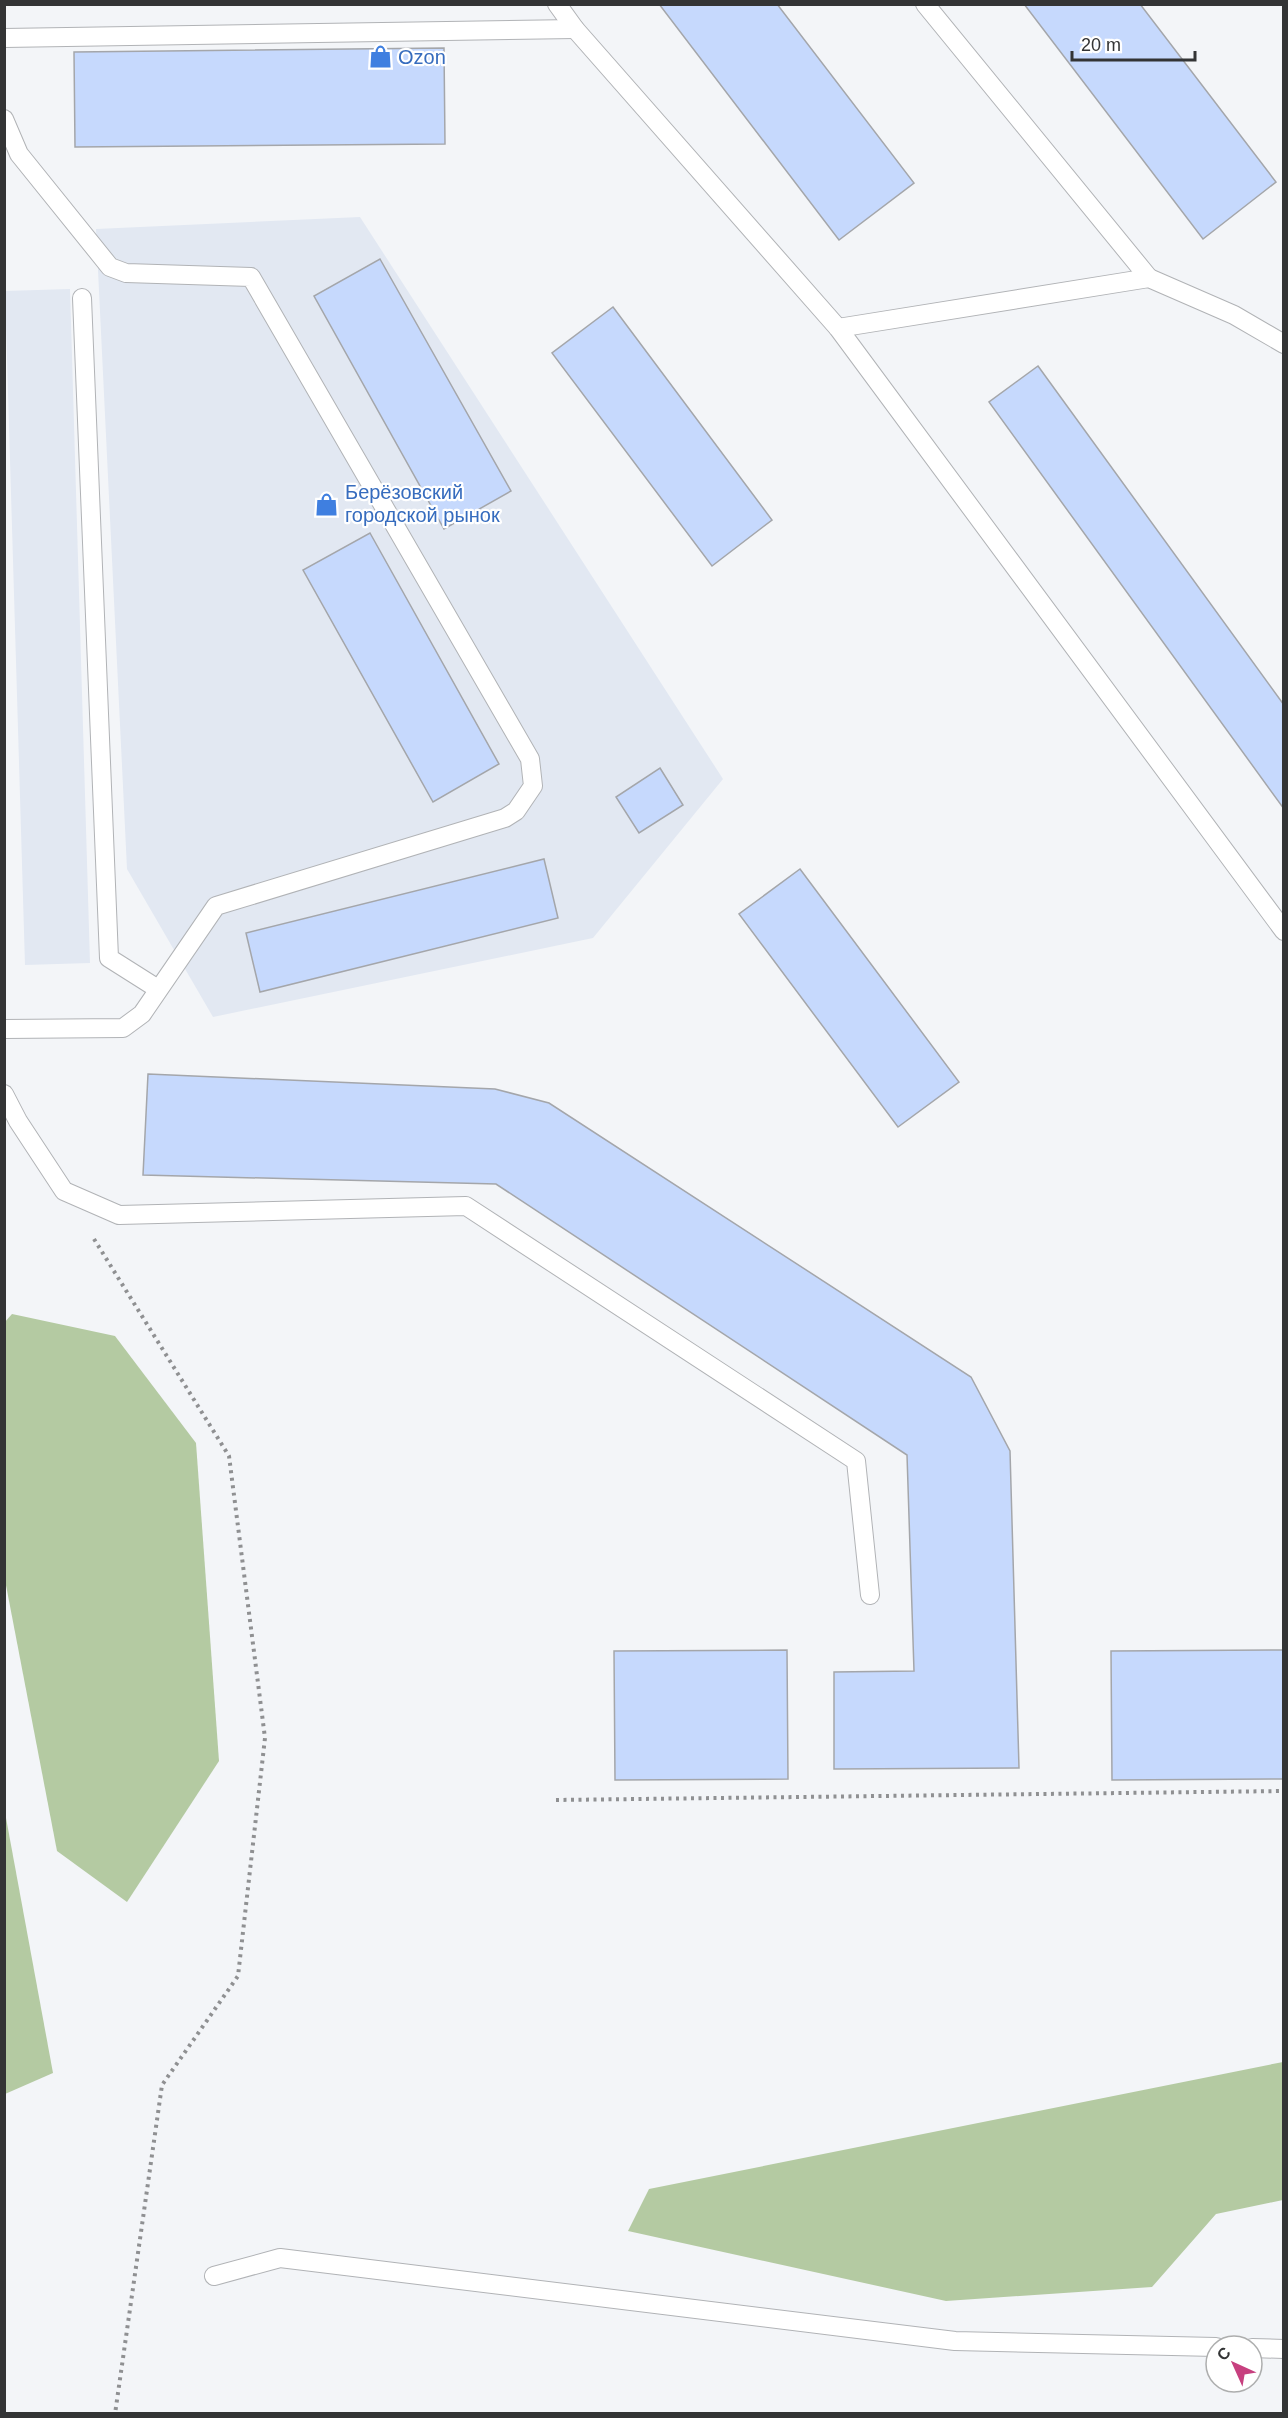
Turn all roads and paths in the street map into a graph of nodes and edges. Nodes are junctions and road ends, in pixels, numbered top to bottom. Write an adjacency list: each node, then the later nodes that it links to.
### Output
1 (557, 4): 3 (lane)
2 (926, 4): 6 (lane)
3 (575, 29): 4 (lane); 8 (lane)
4 (4, 38)
5 (4, 119): 11 (lane)
6 (1149, 278): 8 (lane); 9 (lane)
7 (82, 298): 11 (lane)
8 (838, 328): 10 (lane)
9 (1284, 344)
10 (1284, 931)
11 (158, 989): 12 (lane)
12 (4, 1029)
13 (4, 1094): 14 (lane)
14 (64, 1191): 15 (lane); 22 (path)
15 (870, 1595)
16 (1284, 1791): 17 (path)
17 (556, 1800)
18 (214, 2276): 19 (lane)
19 (1204, 2347)
20 (1264, 2348): 21 (lane)
21 (1284, 2349)
22 (115, 2414)

